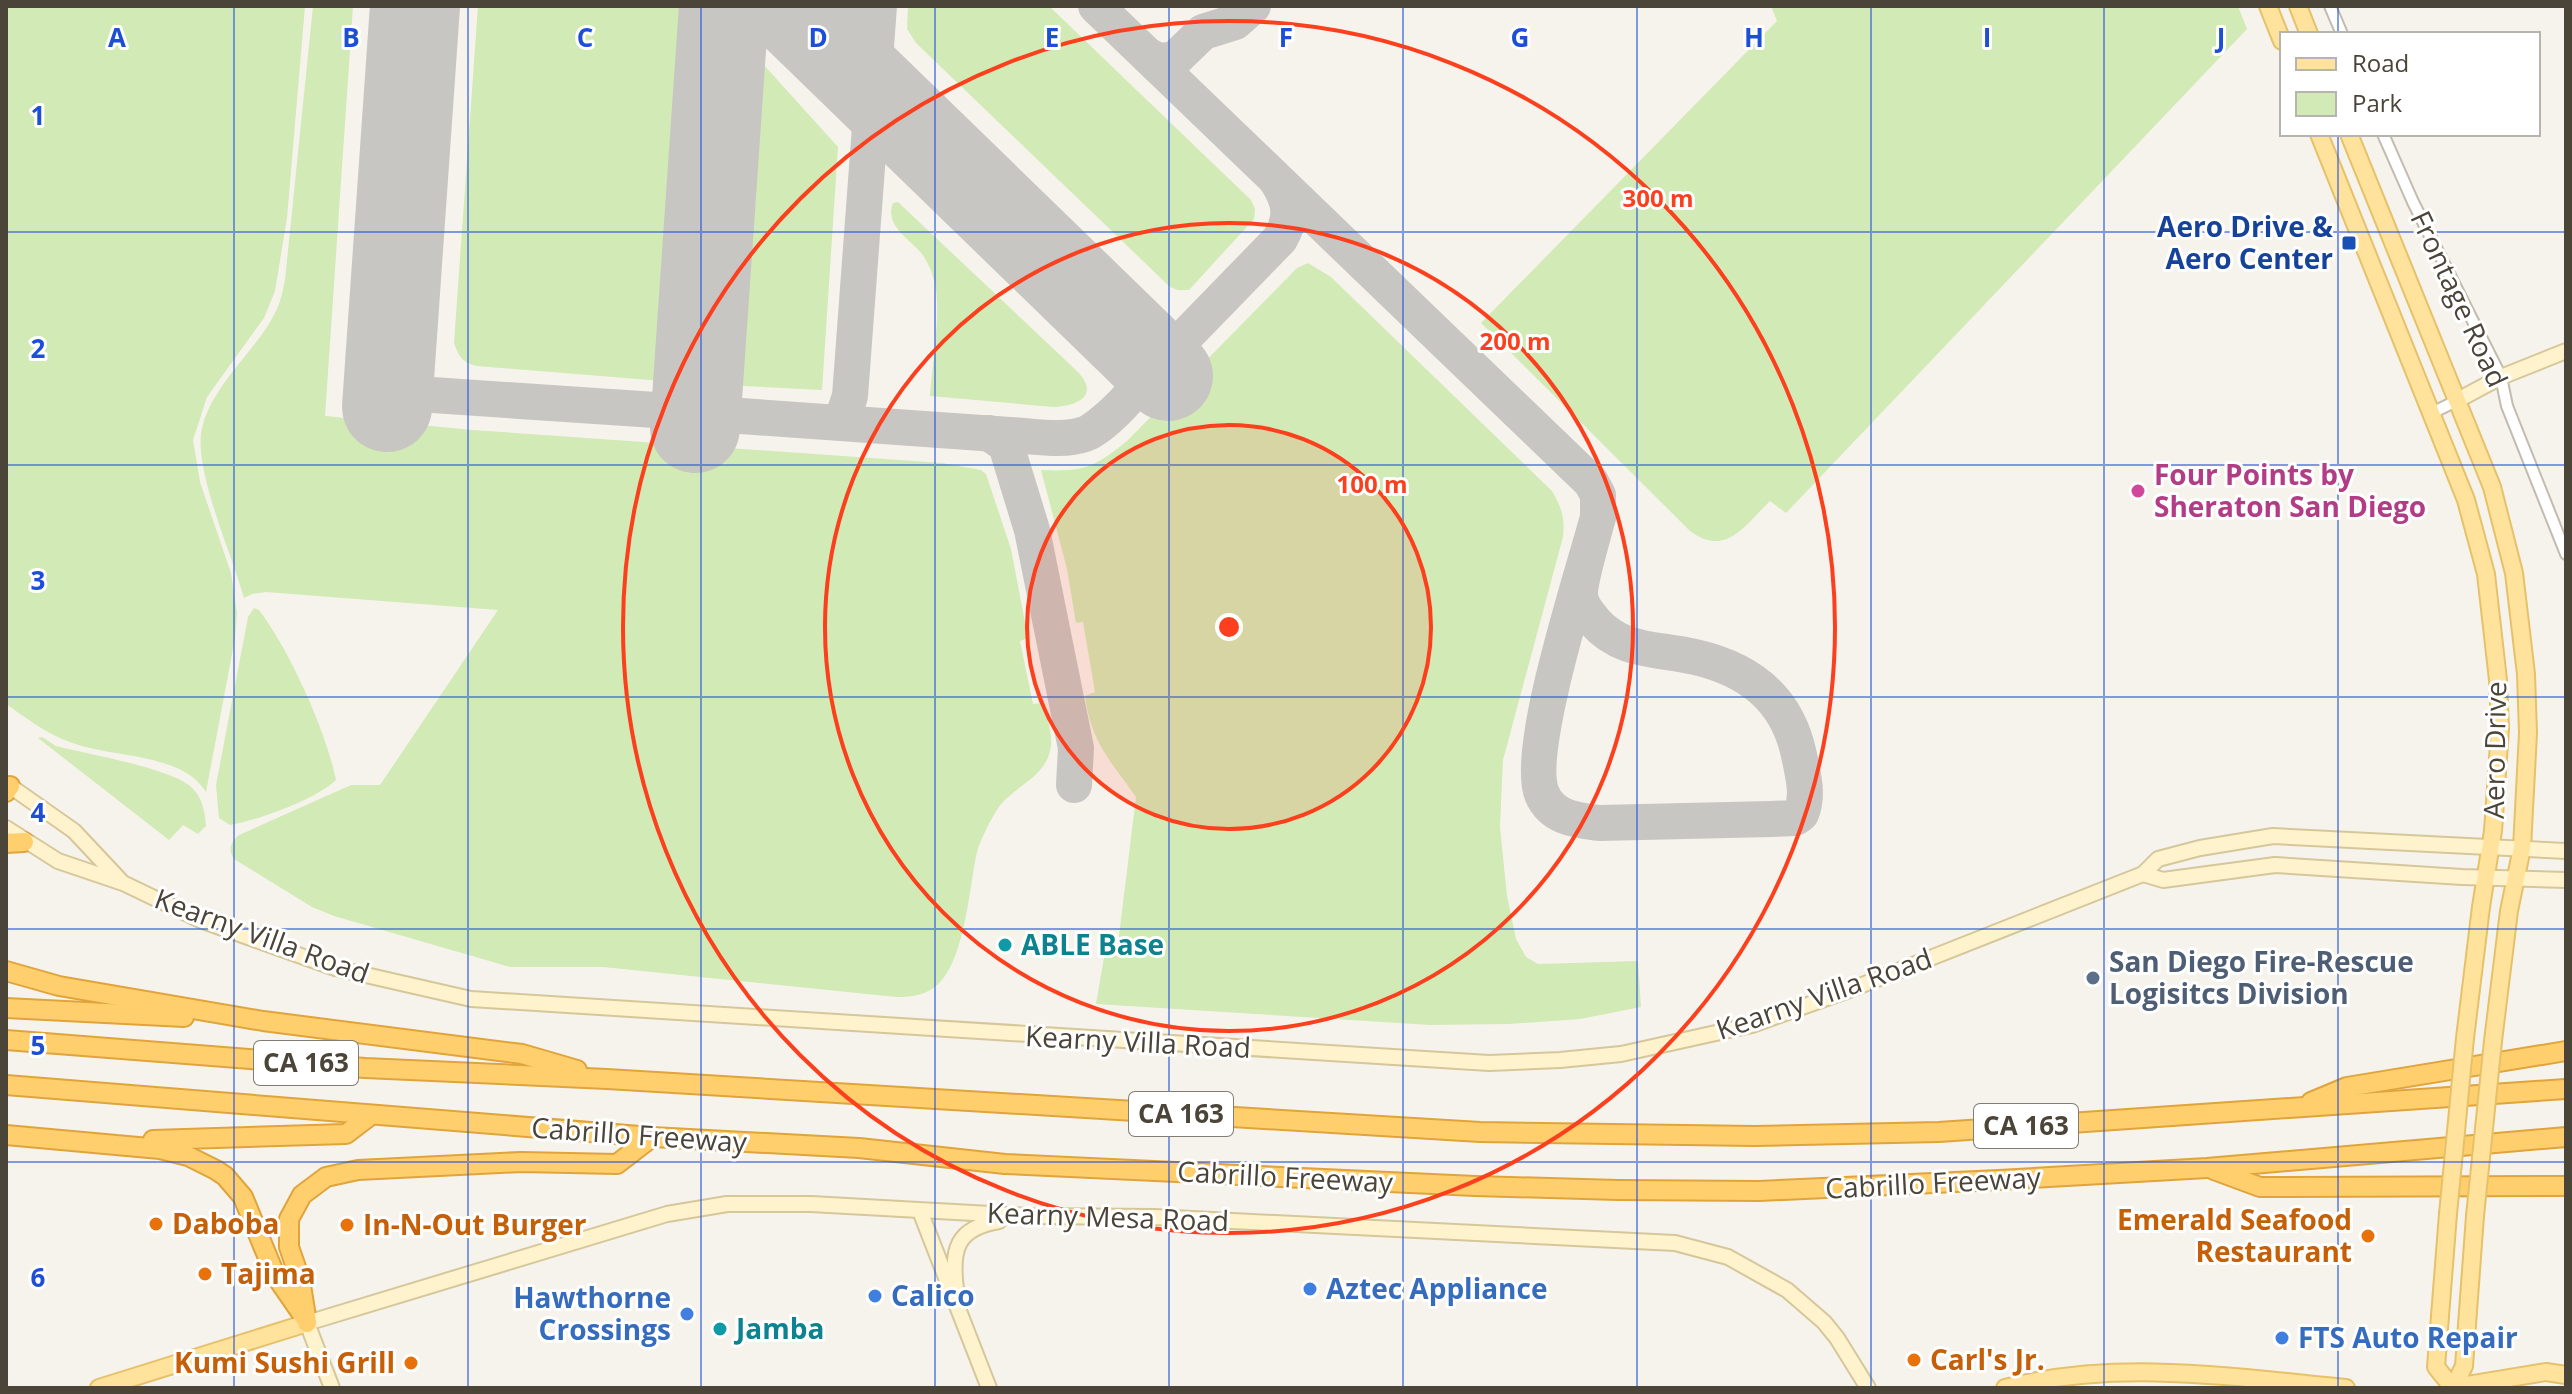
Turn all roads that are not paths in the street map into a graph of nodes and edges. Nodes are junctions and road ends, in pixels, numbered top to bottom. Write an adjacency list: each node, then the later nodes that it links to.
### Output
1 (2268, 6): 6 (main road)
2 (2298, 6): 4 (main road)
3 (2330, 6): 5 (street)
4 (2308, 32)
5 (2341, 32)
6 (2280, 36)
7 (2320, 136): 13 (main road, Aero Drive)
8 (2350, 136): 12 (main road, Aero Drive)
9 (2384, 136): 11 (street, Frontage Road)
10 (2566, 351): 11 (main road)
11 (2501, 377): 12 (main road); 14 (street, Frontage Road)
12 (2456, 401): 13 (street); 19 (main road, Aero Drive)
13 (2430, 414): 18 (main road, Aero Drive)
14 (2566, 554)
15 (7, 787): 25 (main road, Kearny Villa Road)
16 (6, 828): 17 (main road, Kearny Villa Road)
17 (15, 842): 25 (main road, Kearny Villa Road)
18 (2491, 848): 19 (main road, Kearny Villa Road); 21 (main road, Kearny Villa Road); 22 (main road, Aero Drive)
19 (2522, 848): 20 (main road, Kearny Villa Road); 23 (main road, Aero Drive)
20 (2566, 851)
21 (2143, 874): 22 (main road, Kearny Villa Road); 25 (main road, Kearny Villa Road)
22 (2487, 878): 23 (main road, Kearny Villa Road); 53 (main road, Aero Drive, bridge)
23 (2516, 879): 24 (main road, Kearny Villa Road); 53 (main road, Aero Drive, bridge)
24 (2566, 880)
25 (123, 883)
26 (6, 971): 28 (highway)
27 (6, 1008): 28 (highway)
28 (263, 1021): 31 (highway)
29 (6, 1040): 31 (highway, Cabrillo Freeway / CA 163)
30 (2566, 1051): 34 (highway)
31 (607, 1079): 34 (highway, Cabrillo Freeway / CA 163)
32 (6, 1085): 35 (highway, Cabrillo Freeway / CA 163)
33 (2566, 1089): 34 (highway, Cabrillo Freeway / CA 163)
34 (2296, 1108)
35 (371, 1115): 37 (highway, Cabrillo Freeway / CA 163); 39 (highway)
36 (6, 1135): 39 (highway)
37 (652, 1137): 40 (highway, Cabrillo Freeway / CA 163); 45 (highway)
38 (2566, 1137): 40 (highway, Cabrillo Freeway / CA 163)
39 (46, 1138): 45 (highway)
40 (2207, 1168): 41 (highway)
41 (2566, 1186)
42 (920, 1211): 43 (main road, Kearny Mesa Road); 44 (main road); 45 (main road, Kearny Mesa Road)
43 (1028, 1216): 44 (main road); 50 (main road, Kearny Mesa Road)
44 (962, 1321): 49 (main road)
45 (307, 1323): 47 (main road); 48 (main road)
46 (2566, 1375): 53 (main road)
47 (99, 1388)
48 (332, 1388)
49 (989, 1388)
50 (1868, 1388)
51 (2005, 1388): 52 (main road)
52 (2346, 1388)
53 (2451, 1388)

